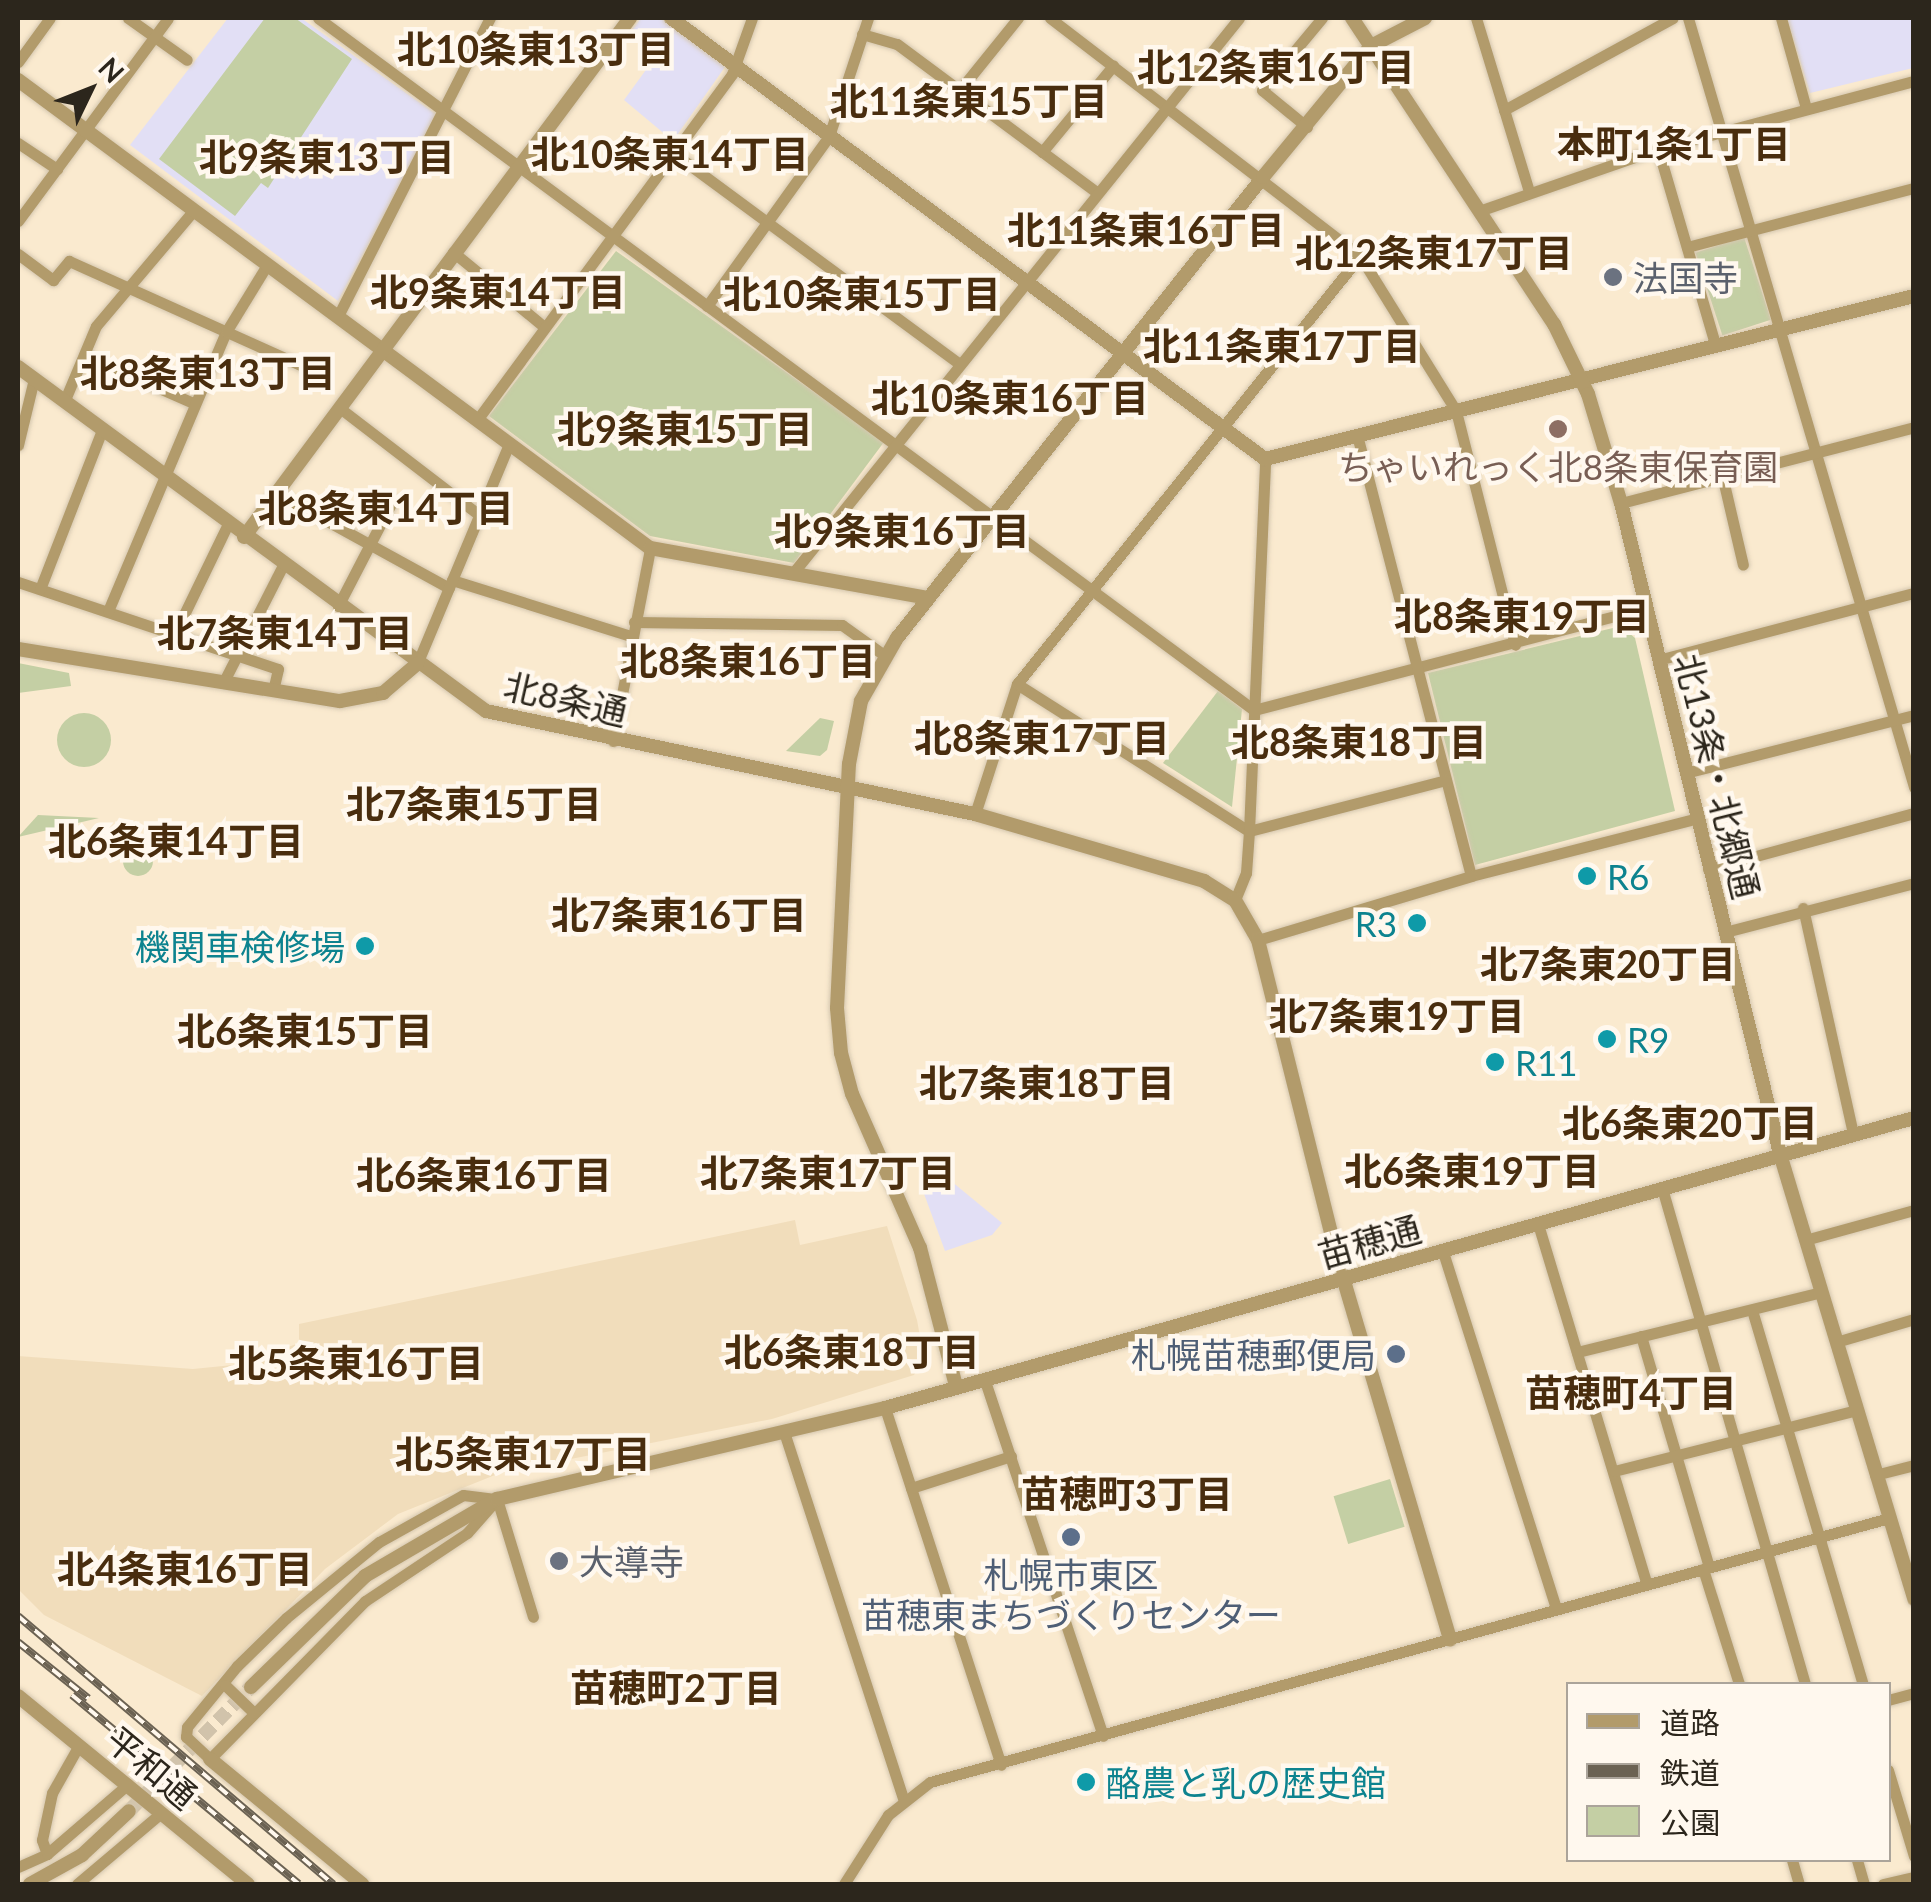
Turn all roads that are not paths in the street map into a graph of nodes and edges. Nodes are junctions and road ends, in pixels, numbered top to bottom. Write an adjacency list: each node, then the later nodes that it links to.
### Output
1 (50, 18): 24 (street)
2 (128, 18): 21 (street)
3 (168, 18): 21 (street)
4 (318, 18): 32 (street)
5 (490, 18): 32 (street)
6 (630, 18): 42 (street)
7 (671, 18): 25 (street)
8 (752, 18): 25 (street)
9 (868, 18): 20 (street)
10 (1018, 18): 29 (street)
11 (1050, 18): 26 (street)
12 (1322, 18): 34 (street)
13 (1352, 18): 22 (street, 北13条・北郷通)
14 (1425, 18): 22 (street)
15 (1476, 18): 33 (street)
16 (1674, 18): 33 (street)
17 (1688, 18): 36 (street)
18 (1781, 18): 31 (street)
19 (1232, 20): 30 (street)
20 (862, 34): 29 (street); 37 (street)
21 (154, 36): 23 (street); 35 (street)
22 (1372, 46): 34 (street); 49 (street, 北13条・北郷通)
23 (186, 60)
24 (18, 62)
25 (735, 65): 37 (street); 40 (street)
26 (1113, 66): 30 (street); 41 (street)
27 (18, 80): 35 (street)
28 (1914, 80): 31 (street)
29 (959, 91): 41 (street)
30 (1166, 105): 44 (street); 47 (street)
31 (1806, 108): 36 (street)
32 (444, 110): 42 (street); 63 (street)
33 (1504, 110): 46 (street)
34 (1306, 127): 44 (street)
35 (86, 130): 43 (street); 48 (street)
36 (1724, 130): 39 (street); 52 (street)
37 (829, 136): 51 (street); 59 (street)
38 (18, 143): 43 (street)
39 (1658, 149): 46 (street); 54 (street)
40 (672, 152): 51 (street); 53 (street)
41 (1042, 152): 47 (street)
42 (519, 166): 53 (street); 55 (street)
43 (57, 169): 50 (street)
44 (1264, 177): 57 (street); 69 (street)
45 (1914, 188): 52 (street)
46 (1529, 191): 49 (street)
47 (1095, 192): 59 (street)
48 (194, 210): 58 (street); 60 (street)
49 (1479, 210): 75 (street, 北13条・北郷通)
50 (18, 221)
51 (767, 222): 62 (street); 71 (street)
52 (1753, 230): 54 (street); 65 (street)
53 (612, 235): 62 (street); 64 (street)
54 (1686, 247): 67 (street)
55 (453, 252): 64 (street); 68 (street)
56 (18, 254): 60 (street)
57 (1360, 256): 79 (street); 81 (street)
58 (267, 265): 63 (street); 66 (street)
59 (1025, 282): 69 (street); 71 (street)
60 (129, 287): 66 (street); 70 (street)
61 (1914, 296): 65 (street)
62 (707, 306): 86 (street)
63 (338, 316): 68 (street)
64 (543, 326): 80 (street)
65 (1782, 328): 67 (street); 88 (street)
66 (226, 332): 73 (street); 77 (street)
67 (1715, 344): 75 (street)
68 (384, 350): 78 (street); 80 (street)
69 (1124, 355): 81 (street); 96 (street)
70 (86, 356): 76 (street); 77 (street)
71 (958, 363): 86 (street)
72 (18, 367): 74 (street, 北8条通)
73 (307, 368)
74 (34, 379): 76 (street, 北8条通); 87 (street)
75 (1582, 379): 79 (street); 94 (street, 北13条・北郷通)
76 (64, 402): 83 (street, 北8条通)
77 (193, 403): 90 (street)
78 (341, 409): 92 (street); 95 (street)
79 (1456, 412): 84 (street); 116 (street)
80 (477, 420): 85 (street)
81 (1221, 427): 89 (street); 107 (street)
82 (1914, 427): 88 (street)
83 (102, 430): 90 (street, 北8条通); 106 (street)
84 (1357, 434): 89 (street); 122 (street)
85 (509, 444): 95 (street); 100 (street)
86 (894, 444): 96 (street); 103 (street)
87 (18, 446)
88 (1818, 449): 91 (street); 111 (street)
89 (1265, 459): 126 (street)
90 (162, 475): 97 (street, 北8条通); 113 (street)
91 (1722, 475): 94 (street); 102 (street)
92 (278, 494): 98 (street); 99 (street)
93 (393, 500): 99 (street)
94 (1621, 502): 112 (street, 北13条・北郷通)
95 (480, 515): 105 (street)
96 (993, 518): 107 (street); 109 (street)
97 (228, 524): 98 (street, 北8条通); 115 (street)
98 (244, 537): 101 (street, 北8条通)
99 (370, 542): 105 (street); 110 (street)
100 (650, 548): 103 (street); 114 (street)
101 (282, 565): 110 (street, 北8条通); 118 (street)
102 (1743, 565)
103 (793, 573): 109 (street)
104 (18, 582): 106 (street)
105 (450, 584): 114 (street); 121 (street)
106 (40, 589): 113 (street)
107 (1090, 590): 124 (street); 126 (street)
108 (1914, 593): 111 (street)
109 (928, 598): 119 (street)
110 (338, 606): 121 (street, 北8条通)
111 (1862, 606): 120 (street); 128 (street)
112 (1645, 608): 116 (street); 120 (street, 北13条・北郷通)
113 (108, 611): 115 (street)
114 (633, 629): 119 (street); 129 (street)
115 (174, 633): 118 (street)
116 (1515, 645): 122 (street)
117 (18, 650): 123 (street)
118 (237, 655): 123 (street); 125 (street)
119 (884, 655): 132 (street)
120 (1658, 660): 130 (street, 北13条・北郷通)
121 (417, 664): 125 (street); 129 (street, 北8条通)
122 (1414, 670): 126 (street); 131 (street)
123 (224, 681): 125 (street)
124 (1017, 684): 135 (street); 137 (street)
125 (273, 690)
126 (1254, 710): 137 (street)
127 (1914, 716): 128 (street)
128 (1895, 720): 130 (street); 133 (street)
129 (613, 740): 132 (street, 北8条通)
130 (1685, 773): 136 (street, 北13条・北郷通)
131 (1446, 780): 137 (street); 139 (street)
132 (850, 786): 135 (street, 北8条通); 162 (street)
133 (1914, 786)
134 (1914, 813): 138 (street)
135 (975, 814): 141 (street, 北8条通)
136 (1695, 819): 138 (street, 北13条・北郷通); 139 (street)
137 (1249, 832): 141 (street)
138 (1708, 868): 143 (street, 北13条・北郷通)
139 (1470, 876): 144 (street)
140 (1914, 883): 142 (street)
141 (1235, 900): 144 (street)
142 (1804, 908): 143 (street); 146 (street)
143 (1725, 932): 147 (street, 北13条・北郷通)
144 (1258, 940): 153 (street)
145 (1913, 1120): 146 (street, 苗穂通)
146 (1852, 1134): 147 (street, 苗穂通)
147 (1780, 1154): 148 (street, 苗穂通); 151 (street, 北13条・北郷通)
148 (1662, 1188): 150 (street, 苗穂通); 157 (street)
149 (1914, 1210): 151 (street)
150 (1538, 1224): 152 (street, 苗穂通); 160 (street)
151 (1805, 1240): 154 (street, 北13条・北郷通)
152 (1443, 1252): 153 (street, 苗穂通); 181 (street)
153 (1344, 1278): 161 (street, 苗穂通); 183 (street)
154 (1821, 1292): 155 (street); 159 (street, 北13条・北郷通)
155 (1752, 1310): 157 (street); 165 (street)
156 (1914, 1319): 159 (street)
157 (1696, 1322): 158 (street); 167 (street)
158 (1642, 1336): 160 (street); 169 (street)
159 (1836, 1342): 164 (street, 北13条・北郷通)
160 (1577, 1352): 171 (street)
161 (984, 1378): 162 (street, 苗穂通); 168 (street)
162 (956, 1386): 163 (street, 苗穂通)
163 (885, 1408): 166 (street, 苗穂通); 173 (street)
164 (1856, 1410): 165 (street); 172 (street, 北13条・北郷通)
165 (1786, 1429): 167 (street); 176 (street)
166 (785, 1435): 174 (street, 苗穂通); 197 (street)
167 (1732, 1443): 169 (street); 177 (street)
168 (1011, 1456): 173 (street); 191 (street)
169 (1676, 1456): 171 (street); 178 (street)
170 (1914, 1465): 172 (street)
171 (1614, 1472): 179 (street)
172 (1875, 1475): 175 (street, 北13条・北郷通)
173 (910, 1488): 194 (street)
174 (497, 1499): 182 (street); 187 (street); 188 (street, 苗穂通); 190 (street)
175 (1890, 1518): 176 (street); 180 (street, 北13条・北郷通)
176 (1819, 1536): 177 (street); 186 (street)
177 (1766, 1550): 178 (street); 185 (street)
178 (1706, 1568): 179 (street); 184 (street)
179 (1646, 1582): 181 (street)
180 (1914, 1599)
181 (1556, 1608): 183 (street)
182 (533, 1617)
183 (1450, 1638): 191 (street)
184 (1737, 1682)
185 (1804, 1682)
186 (1863, 1682)
187 (225, 1685): 190 (street); 193 (street)
188 (251, 1687)
189 (18, 1696): 192 (street, 平和通)
190 (254, 1712): 193 (street)
191 (1103, 1736): 194 (street)
192 (79, 1744): 196 (street, 平和通); 200 (street)
193 (210, 1758): 207 (street)
194 (1001, 1765): 197 (street)
195 (1891, 1780): 201 (street)
196 (128, 1784): 199 (street, 平和通); 200 (street)
197 (903, 1799): 208 (street)
198 (130, 1811): 204 (street)
199 (160, 1813): 205 (street); 206 (street, 平和通)
200 (47, 1854): 202 (street)
201 (1914, 1856)
202 (18, 1867)
203 (1914, 1877): 209 (street)
204 (30, 1884)
205 (77, 1884)
206 (248, 1884)
207 (362, 1884)
208 (844, 1884)
209 (1883, 1884)

